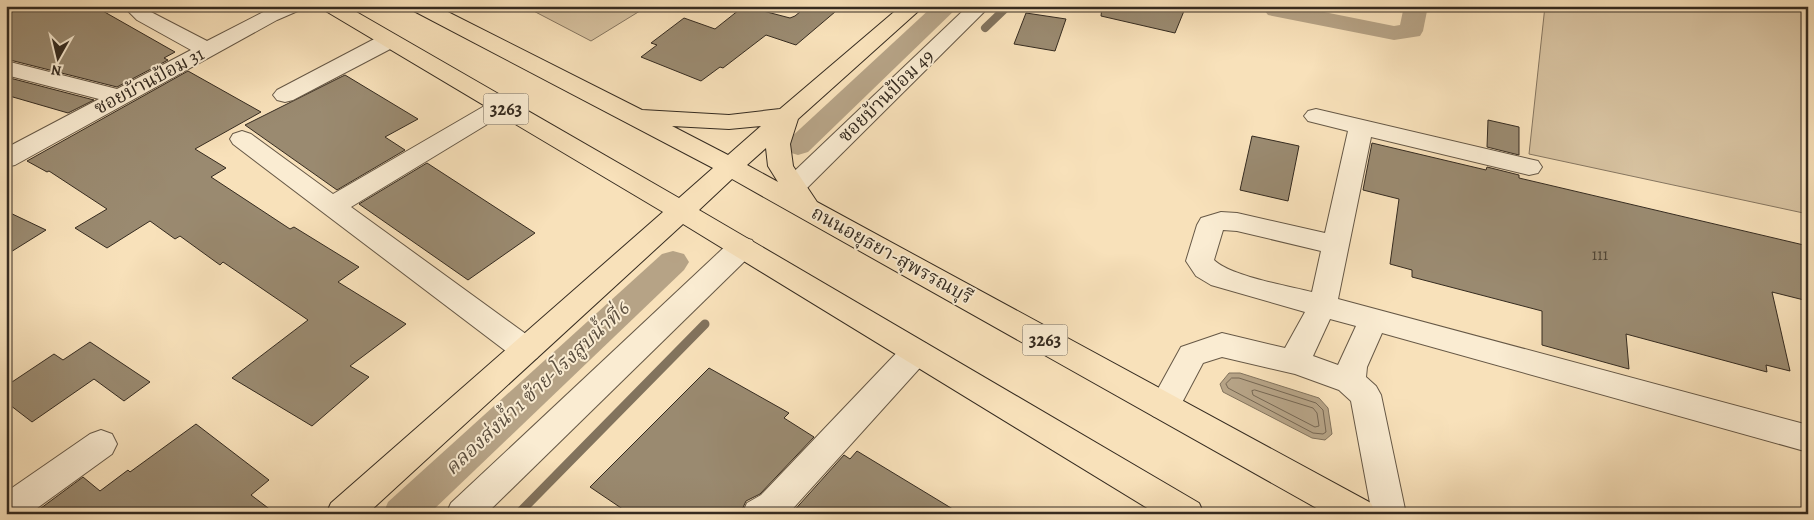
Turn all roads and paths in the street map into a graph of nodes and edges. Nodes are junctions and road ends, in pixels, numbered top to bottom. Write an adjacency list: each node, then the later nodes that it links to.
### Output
1 (133, 6): 8 (street)
2 (293, 6): 8 (street, ซอยบ้านป้อม 31)
3 (331, 6): 7 (main road, 3263)
4 (419, 6): 15 (main road, ถนนอยุธยา-สุพรรณบุรี / 3263)
5 (914, 6): 13 (main road)
6 (980, 6): 21 (street, ซอยบ้านป้อม 49)
7 (388, 40): 10 (street); 12 (main road, 3263)
8 (207, 50): 11 (street, ซอยบ้านป้อม 31)
9 (6, 68): 11 (street)
10 (285, 95)
11 (120, 97): 18 (street, ซอยบ้านป้อม 31)
12 (501, 106): 22 (street); 23 (main road, 3263)
13 (787, 116): 15 (main road); 20 (main road); 21 (main road)
14 (1316, 116): 16 (street)
15 (636, 117): 20 (main road, ถนนอยุธยา-สุพรรณบุรี / 3263)
16 (1361, 128): 19 (street); 24 (street)
17 (242, 139): 22 (street)
18 (6, 159)
19 (1529, 166)
20 (730, 167): 21 (main road, ถนนอยุธยา-สุพรรณบุรี / 3263); 23 (main road)
21 (801, 198): 32 (main road, ถนนอยุธยา-สุพรรณบุรี / 3263)
22 (332, 206): 28 (street)
23 (681, 211): 25 (main road, 3263); 28 (main road)
24 (1336, 245): 26 (street); 26 (street)
25 (742, 247): 29 (main road, 3263); 37 (street)
26 (1323, 305): 27 (street); 30 (street)
27 (1373, 320): 31 (street); 33 (street)
28 (526, 350): 36 (main road)
29 (916, 352): 38 (street); 39 (main road, 3263)
30 (1297, 363): 31 (street); 32 (street)
31 (1350, 381): 41 (street)
32 (1164, 407): 40 (main road, ถนนอยุธยา-สุพรรณบุรี / 3263)
33 (1808, 439)
34 (101, 444): 35 (street)
35 (6, 512)
36 (343, 514)
37 (463, 514)
38 (759, 514)
39 (1187, 514)
40 (1359, 514)
41 (1389, 514)

